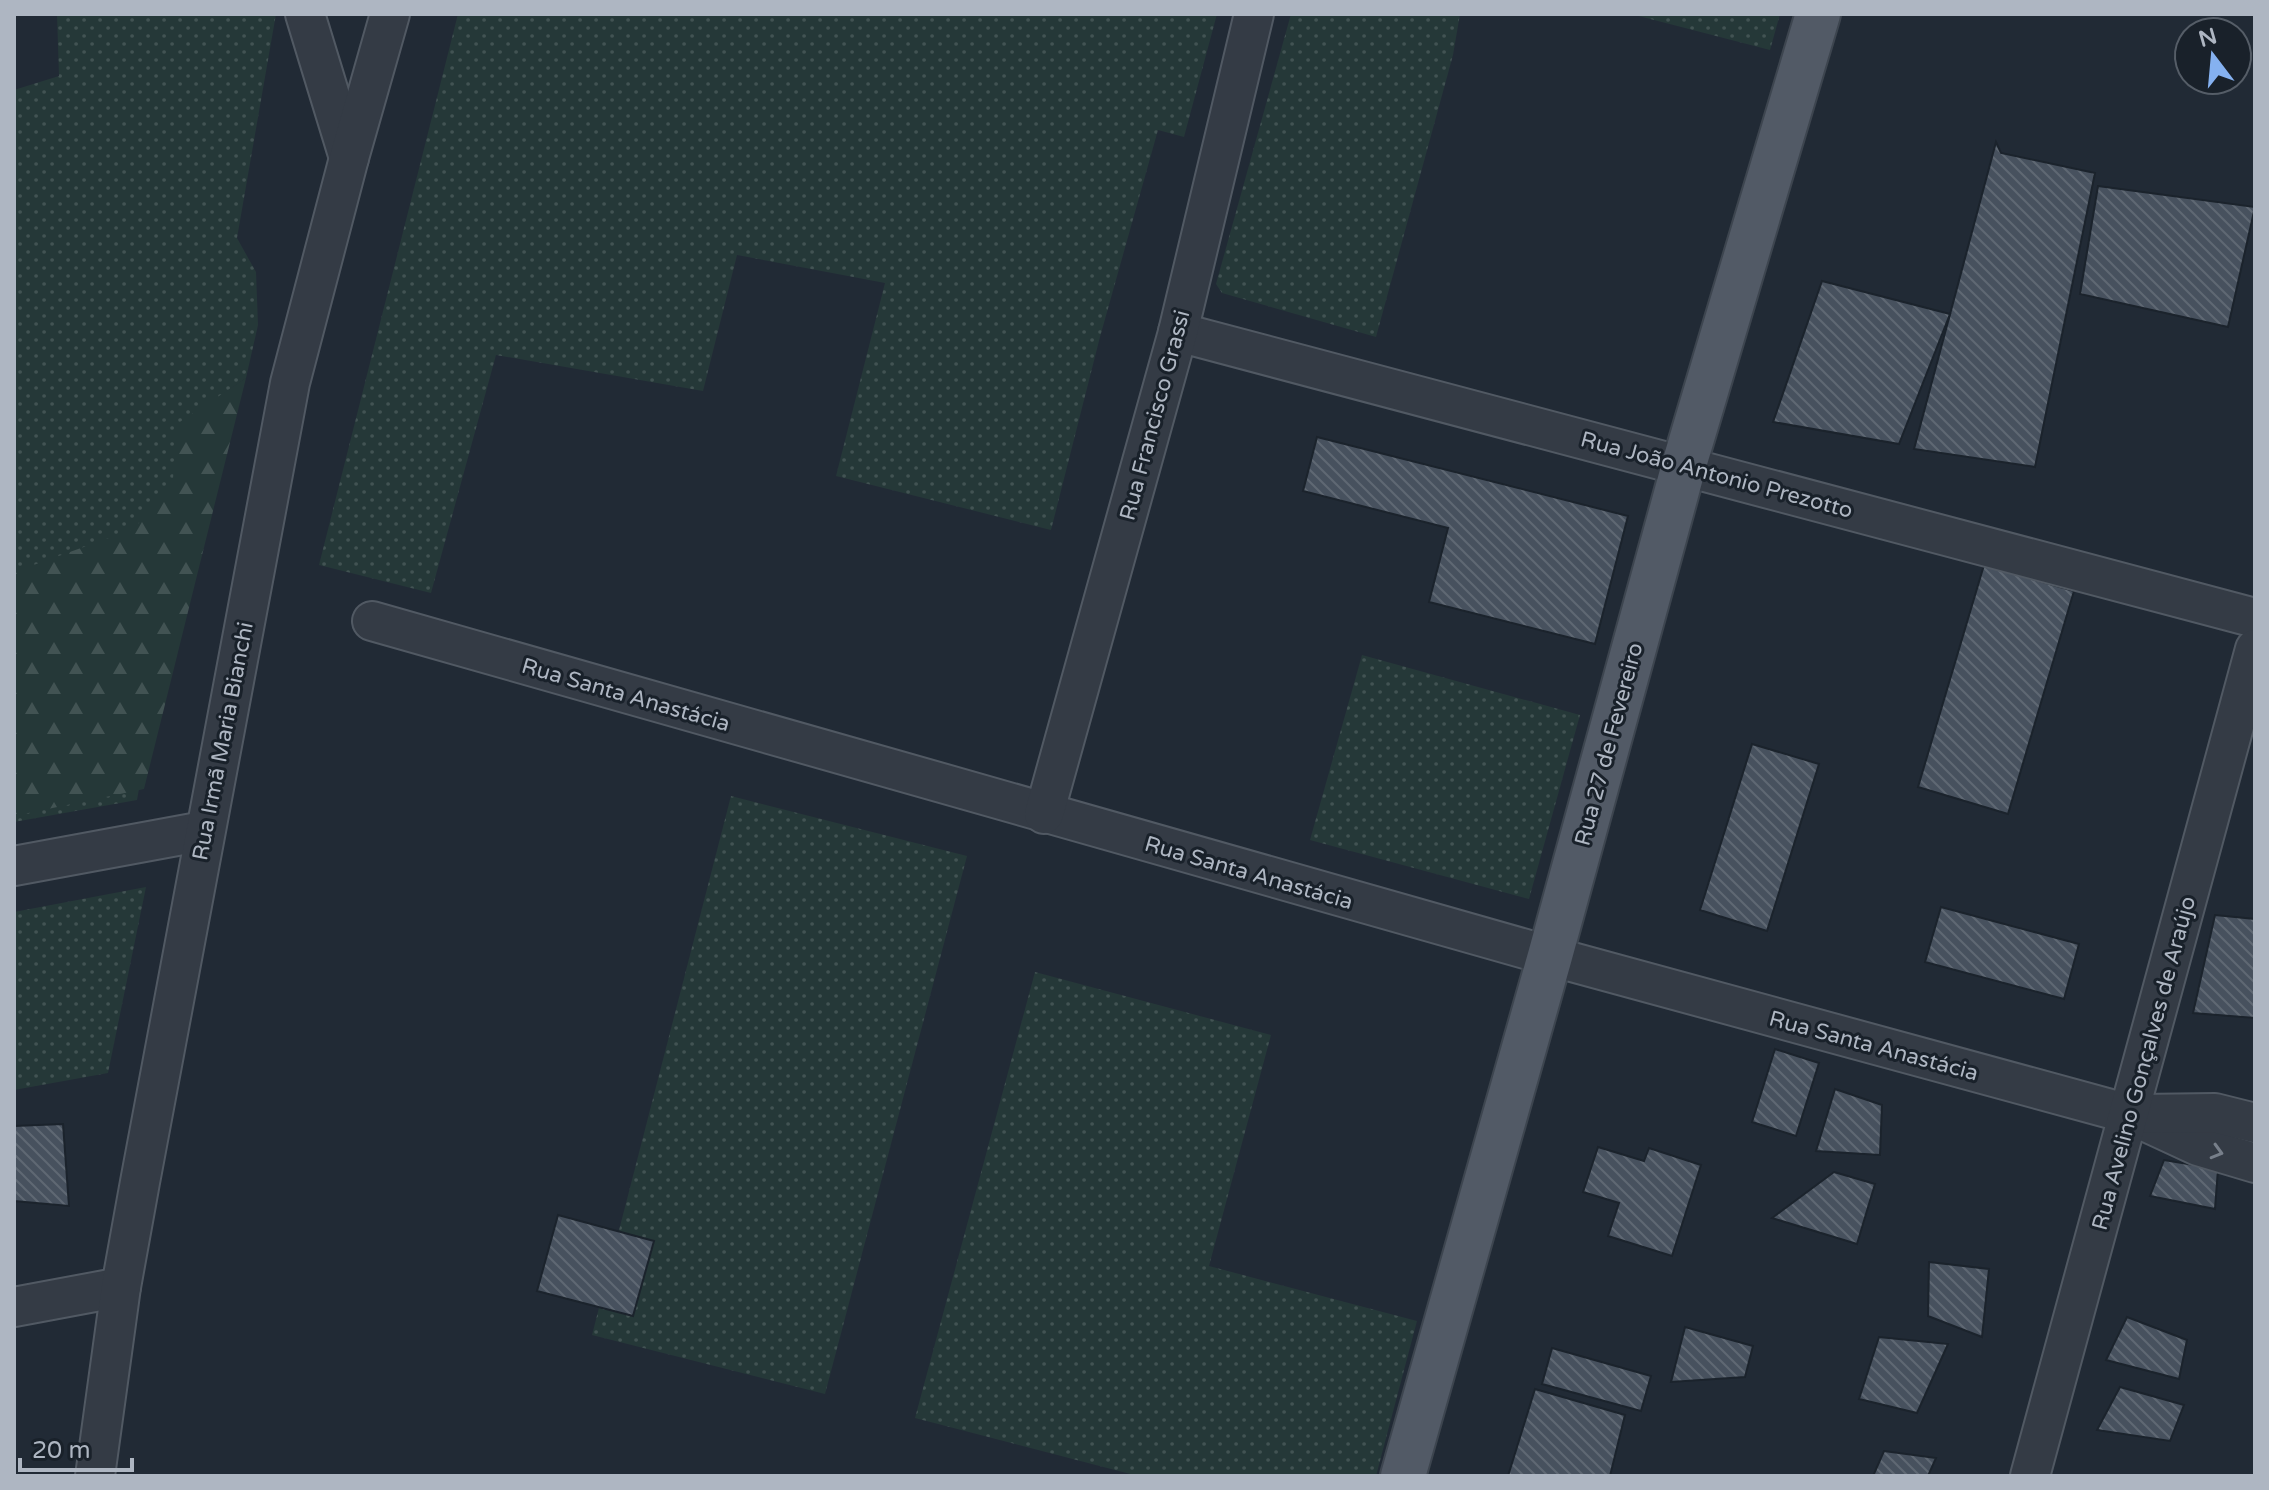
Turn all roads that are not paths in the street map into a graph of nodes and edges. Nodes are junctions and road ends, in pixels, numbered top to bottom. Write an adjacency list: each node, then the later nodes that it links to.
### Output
1 (305, 14): 5 (street)
2 (390, 14): 5 (street, Rua Irmã Maria Bianchi)
3 (1254, 14): 6 (street, Rua Francisco Grassi)
4 (1818, 14): 7 (main road, Rua 27 de Fevereiro)
5 (349, 158): 12 (street, Rua Irmã Maria Bianchi)
6 (1178, 332): 7 (street, Rua João Antonio Prezotto); 11 (street, Rua Francisco Grassi)
7 (1684, 465): 8 (street, Rua João Antonio Prezotto); 14 (main road, Rua 27 de Fevereiro)
8 (2255, 618)
9 (372, 621): 11 (street, Rua Santa Anastácia)
10 (2255, 649): 15 (street, Rua Avelino Gonçalves de Araújo)
11 (1044, 814): 14 (street, Rua Santa Anastácia)
12 (204, 831): 13 (street); 18 (street, Rua Irmã Maria Bianchi)
13 (14, 866)
14 (1550, 956): 15 (street, Rua Santa Anastácia); 21 (main road, Rua 27 de Fevereiro)
15 (2129, 1114): 16 (street, Rua Santa Anastácia); 17 (street, Rua Santa Anastácia, one-way to 17); 22 (street, Rua Avelino Gonçalves de Araújo)
16 (2255, 1123)
17 (2255, 1163)
18 (121, 1287): 19 (street); 20 (street, Rua Irmã Maria Bianchi)
19 (14, 1307)
20 (95, 1476)
21 (1403, 1476)
22 (2030, 1476)

